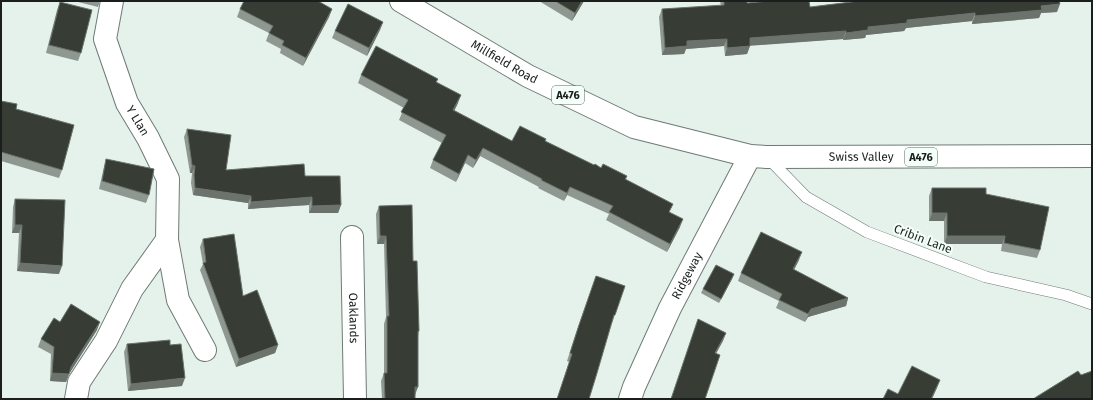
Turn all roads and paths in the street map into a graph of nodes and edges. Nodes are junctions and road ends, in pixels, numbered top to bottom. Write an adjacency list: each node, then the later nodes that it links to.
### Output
1 (112, 1): 6 (street, Y Llan)
2 (401, 1): 4 (street, Millfield Road / A476)
3 (1092, 156): 4 (street, Swiss Valley / A476)
4 (758, 157): 7 (lane, Cribin Lane); 11 (street, Ridgeway)
5 (352, 237): 10 (street, Oaklands)
6 (167, 240): 8 (street, Y Llan); 9 (street)
7 (1092, 304)
8 (205, 350)
9 (76, 399)
10 (355, 399)
11 (630, 399)

